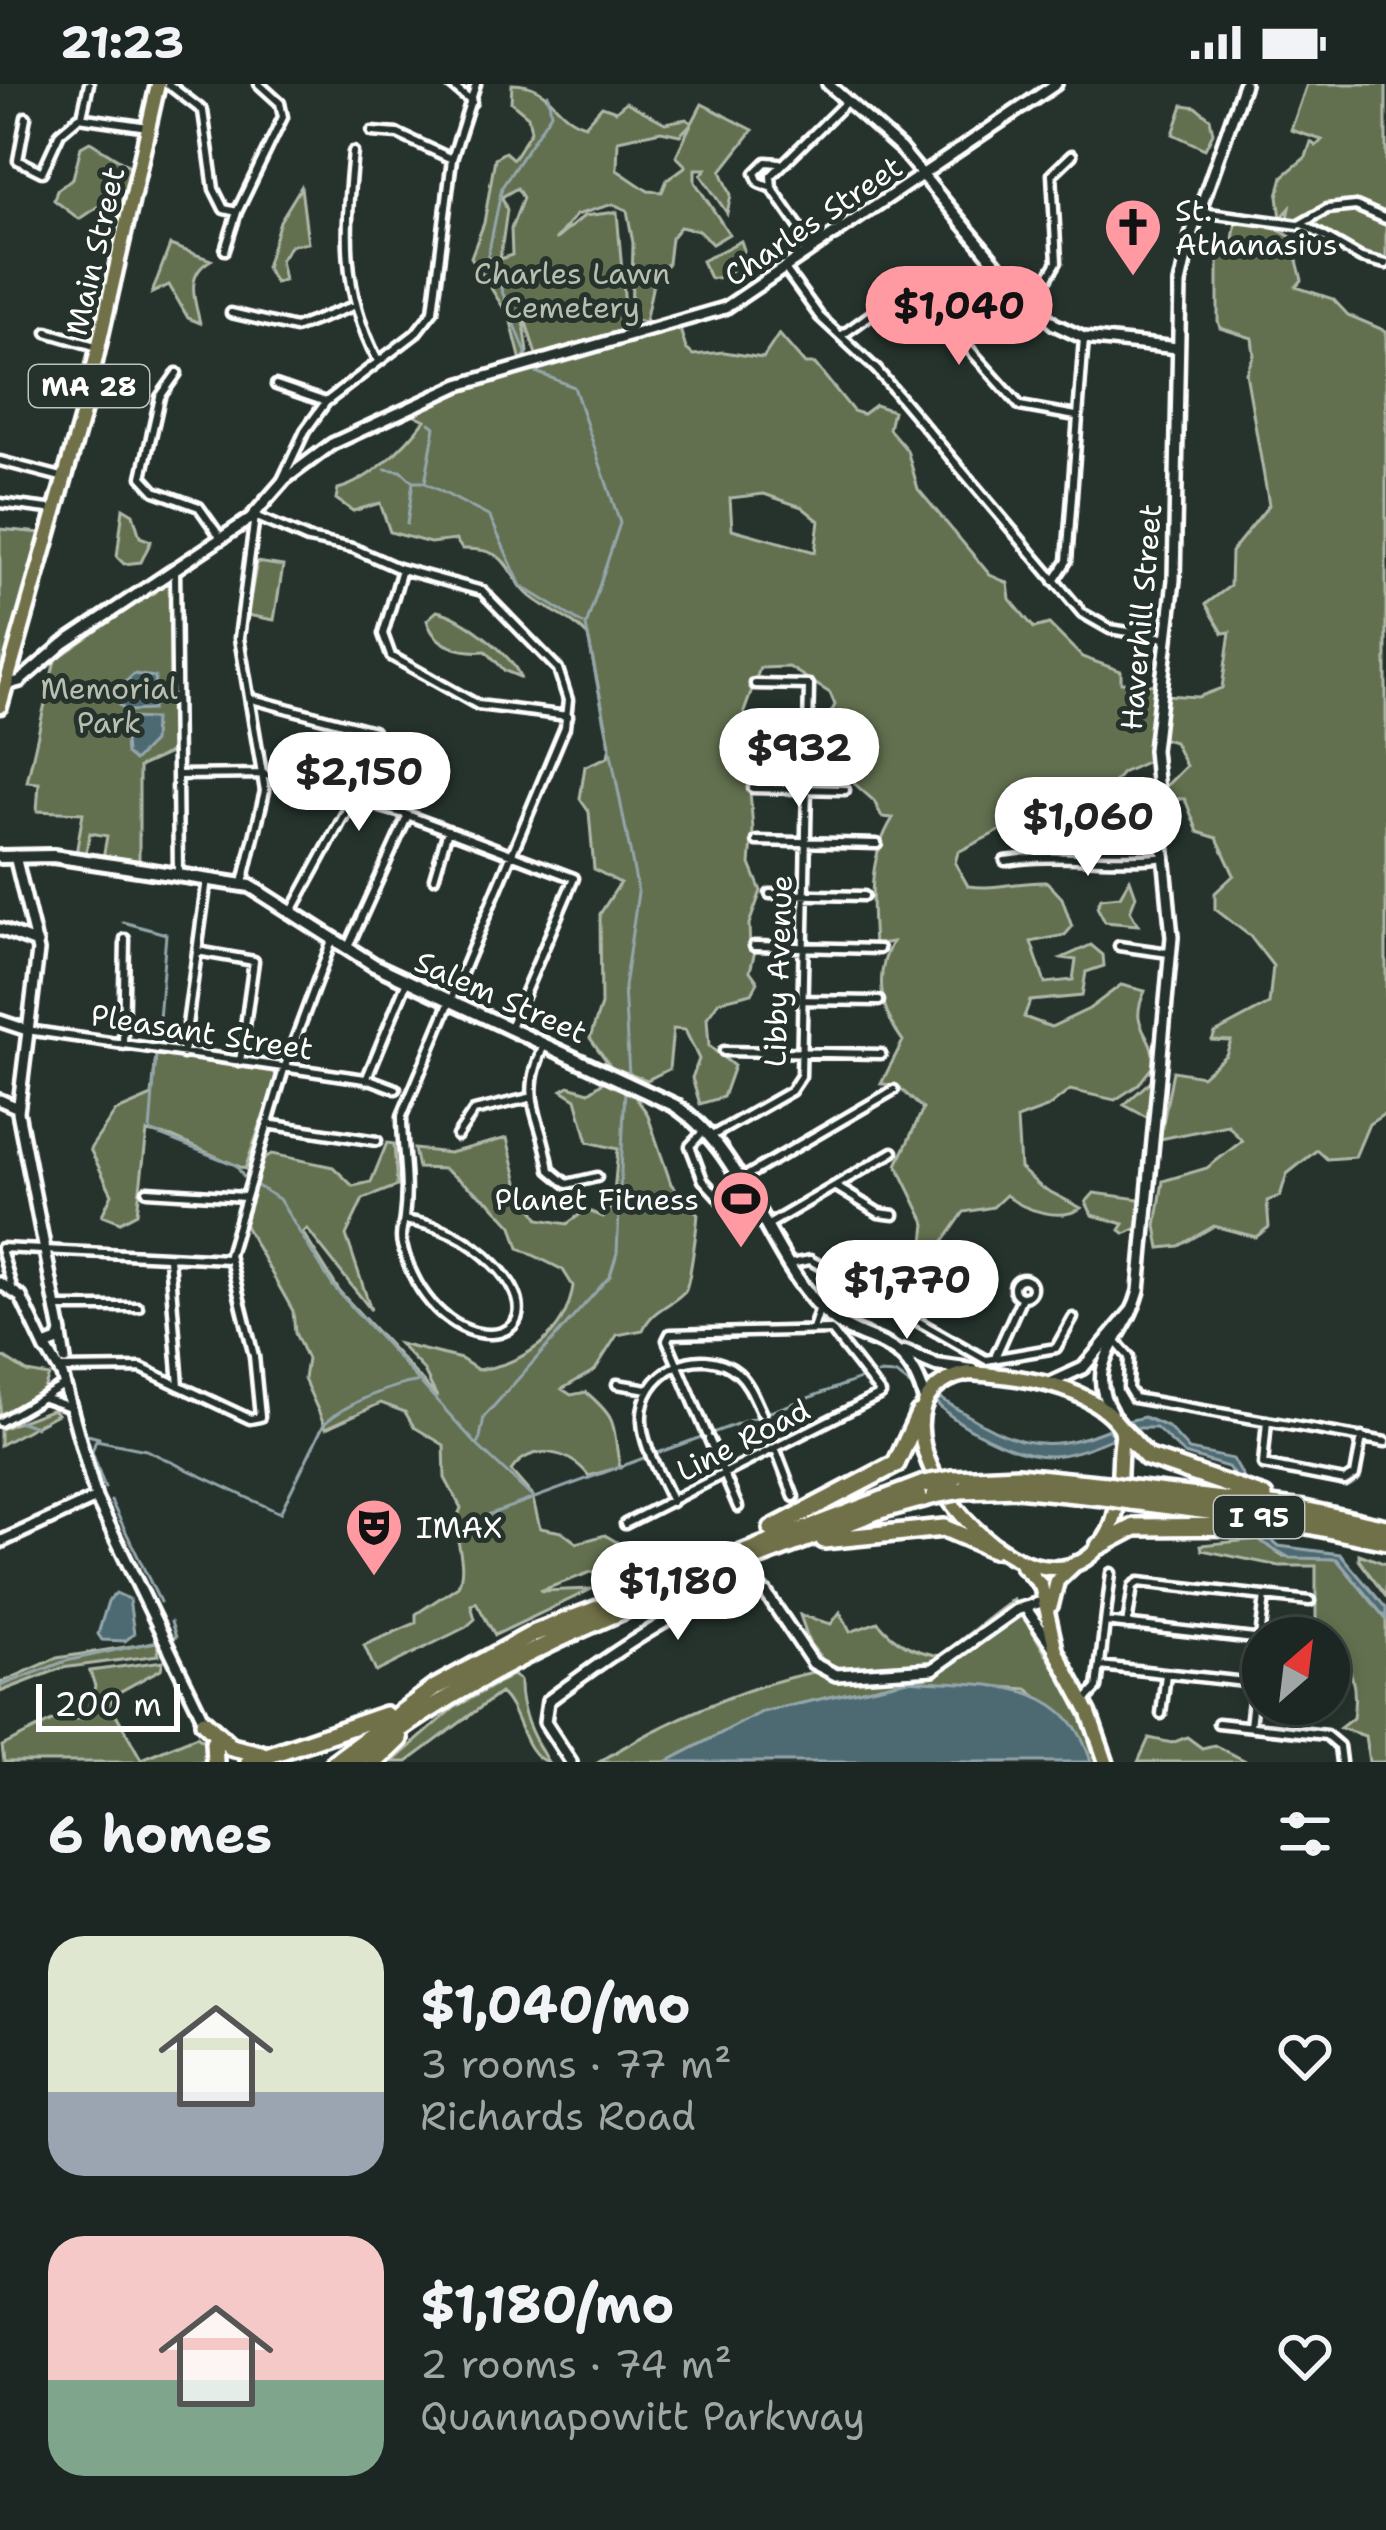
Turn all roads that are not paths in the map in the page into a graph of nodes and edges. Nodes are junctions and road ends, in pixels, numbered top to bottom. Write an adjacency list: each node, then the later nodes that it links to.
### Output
1 (88, 84): 12 (street)
2 (158, 84): 14 (main road, Main Street / MA 28)
3 (168, 84): 22 (street)
4 (259, 84): 22 (street)
5 (450, 84): 11 (street)
6 (476, 84): 11 (street)
7 (1244, 84): 23 (street, Haverhill Street)
8 (1051, 85): 20 (street, Charles Street)
9 (833, 86): 10 (street)
10 (847, 100): 19 (street); 20 (street)
11 (472, 102): 18 (street)
12 (82, 116): 13 (street); 14 (street)
13 (26, 117)
14 (148, 127): 38 (main road, Main Street / MA 28)
15 (371, 132): 18 (street)
16 (352, 152): 32 (street)
17 (1072, 155): 33 (street)
18 (452, 159): 40 (street)
19 (778, 163): 21 (street); 21 (street)
20 (923, 175): 27 (street, Charles Street); 33 (street)
21 (772, 188): 27 (street)
22 (237, 212): 26 (street)
23 (1200, 212): 25 (street); 39 (street, Haverhill Street)
24 (1386, 219): 25 (street)
25 (1304, 224): 28 (street)
26 (225, 250)
27 (815, 250): 29 (street, Charles Street)
28 (1386, 264)
29 (786, 270): 36 (street); 47 (street, Charles Street)
30 (903, 291): 31 (street); 31 (street); 36 (street)
31 (923, 294): 44 (street)
32 (356, 305): 34 (street); 40 (street)
33 (1032, 305): 37 (street)
34 (231, 313)
35 (47, 332): 38 (street)
36 (841, 336): 56 (street)
37 (1084, 338): 39 (street); 44 (street)
38 (98, 347): 46 (main road, Main Street / MA 28)
39 (1178, 349): 57 (street, Haverhill Street)
40 (377, 360): 43 (street)
41 (177, 373): 52 (street)
42 (276, 385): 43 (street)
43 (326, 402): 47 (street)
44 (1076, 416): 56 (street)
45 (0, 461): 46 (street)
46 (65, 478): 49 (main road, Main Street / MA 28)
47 (280, 483): 50 (street, Charles Street)
48 (0, 503): 49 (street)
49 (56, 510): 58 (main road, Main Street / MA 28)
50 (255, 516): 51 (street, Charles Street); 53 (street); 55 (street)
51 (242, 524): 52 (street, Charles Street); 53 (street)
52 (220, 538): 54 (street, Charles Street)
53 (252, 538): 60 (street)
54 (175, 569): 58 (street, Charles Street); 66 (street)
55 (402, 569): 62 (street); 62 (street)
56 (1054, 581): 57 (street)
57 (1168, 639): 79 (street, Haverhill Street)
58 (16, 678): 61 (main road, Main Street / MA 28)
59 (755, 683): 64 (street, Libby Avenue)
60 (250, 700): 65 (street); 70 (street)
61 (0, 706)
62 (568, 716): 76 (street)
63 (750, 736): 64 (street)
64 (808, 737): 68 (street, Libby Avenue)
65 (264, 774): 66 (street); 70 (street); 84 (street)
66 (178, 776): 81 (street)
67 (753, 788): 68 (street)
68 (807, 789): 69 (street); 74 (street, Libby Avenue)
69 (845, 790)
70 (353, 799): 71 (street); 88 (street)
71 (408, 815): 72 (street); 97 (street)
72 (448, 830): 76 (street); 82 (street)
73 (757, 841): 74 (street)
74 (806, 842): 75 (street); 86 (street, Libby Avenue)
75 (877, 844)
76 (512, 854): 101 (street); 105 (street)
77 (15, 856): 78 (main road, Salem Street); 81 (main road, Salem Street); 92 (street)
78 (0, 857)
79 (1166, 857): 80 (street); 99 (street, Haverhill Street)
80 (1005, 861)
81 (178, 874): 83 (main road, Salem Street)
82 (434, 878)
83 (207, 879): 84 (main road, Salem Street); 98 (street)
84 (243, 884): 88 (main road, Salem Street)
85 (770, 894): 86 (street)
86 (805, 895): 87 (street); 95 (street, Libby Avenue)
87 (864, 896)
88 (291, 913): 91 (main road, Salem Street)
89 (0, 929): 92 (street)
90 (125, 940): 108 (street)
91 (332, 941): 97 (main road, Salem Street); 114 (street)
92 (37, 943): 106 (street)
93 (754, 946): 95 (street)
94 (1119, 946): 99 (street)
95 (803, 947): 96 (street); 102 (street, Libby Avenue)
96 (879, 949)
97 (346, 950): 100 (main road, Salem Street)
98 (197, 951): 111 (street); 113 (street)
99 (1171, 953): 149 (street, Haverhill Street)
100 (407, 981): 101 (main road, Salem Street); 115 (street)
101 (448, 999): 105 (main road, Salem Street); 132 (street)
102 (802, 1000): 103 (street); 110 (street, Libby Avenue)
103 (879, 1001)
104 (0, 1021): 106 (street, Pleasant Street)
105 (510, 1027): 107 (main road, Salem Street)
106 (27, 1030): 108 (street, Pleasant Street); 120 (street)
107 (545, 1043): 118 (street); 122 (main road, Salem Street)
108 (123, 1045): 111 (street, Pleasant Street)
109 (724, 1051): 110 (street)
110 (801, 1052): 112 (street); 122 (street, Libby Avenue)
111 (183, 1054): 113 (street, Pleasant Street)
112 (881, 1054)
113 (240, 1062): 114 (street, Pleasant Street)
114 (284, 1069): 115 (street, Pleasant Street); 121 (street)
115 (367, 1080): 116 (street, Pleasant Street)
116 (397, 1089)
117 (894, 1090): 128 (street)
118 (529, 1098): 123 (street); 126 (street)
119 (0, 1100): 120 (street)
120 (18, 1108): 135 (street)
121 (268, 1124): 124 (street); 130 (street)
122 (707, 1134): 128 (main road, Salem Street); 128 (street)
123 (457, 1136)
124 (377, 1141)
125 (893, 1152): 127 (street)
126 (596, 1177)
127 (836, 1186): 131 (street); 133 (street)
128 (741, 1187): 133 (main road, Salem Street)
129 (147, 1191): 130 (street)
130 (245, 1197): 137 (street)
131 (894, 1215)
132 (404, 1220): 132 (street)
133 (765, 1227): 138 (main road, Salem Street)
134 (1, 1247): 135 (street); 140 (street)
135 (47, 1250): 136 (street); 142 (street)
136 (169, 1256): 137 (street); 159 (street)
137 (229, 1259): 159 (street)
138 (789, 1264): 144 (main road, Salem Street); 153 (street)
139 (0, 1283): 140 (street)
140 (12, 1287): 151 (street)
141 (1022, 1297): 153 (street)
142 (56, 1307): 143 (street); 147 (street)
143 (138, 1307)
144 (820, 1307): 146 (street); 148 (main road, Salem Street)
145 (1073, 1318): 153 (street)
146 (813, 1329): 152 (street); 155 (street)
147 (61, 1335): 151 (street); 154 (street)
148 (866, 1335): 150 (main road, Salem Street); 152 (street)
149 (1112, 1340): 160 (street, Haverhill Street); 166 (street); 168 (street, Haverhill Street)
150 (884, 1344): 156 (main road, Salem Street); 164 (main road, Salem Street)
151 (45, 1346): 154 (street); 158 (street)
152 (852, 1352): 171 (street, Line Road)
153 (996, 1355)
154 (62, 1364): 158 (street); 159 (street)
155 (678, 1364): 161 (street); 165 (street); 172 (street)
156 (981, 1374): 160 (main road); 164 (main road)
157 (616, 1384): 161 (street)
158 (64, 1385): 162 (street); 163 (street)
159 (179, 1386)
160 (1041, 1386): 168 (main road)
161 (649, 1390): 177 (street)
162 (40, 1399): 163 (street); 167 (street)
163 (70, 1407): 176 (street)
164 (922, 1407): 186 (main road); 191 (highway)
165 (762, 1414)
166 (1267, 1421): 169 (street); 169 (street)
167 (0, 1422)
168 (1120, 1426): 179 (highway); 185 (main road)
169 (1362, 1437): 170 (street)
170 (1386, 1442)
171 (776, 1450): 172 (street, Line Road); 175 (street)
172 (724, 1477): 177 (street, Line Road); 178 (street)
173 (930, 1489): 174 (highway, I 95, bridge); 187 (highway, I 95); 191 (highway, I 95)
174 (1132, 1495): 179 (highway, I 95); 182 (highway, I 95)
175 (794, 1497)
176 (96, 1498): 184 (street); 210 (street)
177 (672, 1502): 180 (street, Line Road)
178 (738, 1507)
179 (1330, 1515): 181 (highway, I 95)
180 (625, 1524)
181 (1386, 1528)
182 (1348, 1532): 183 (highway, I 95); 185 (highway)
183 (1386, 1541)
184 (0, 1542)
185 (1099, 1546): 189 (main road)
186 (993, 1550): 187 (highway); 188 (main road)
187 (769, 1554): 204 (highway, I 95)
188 (1010, 1559): 189 (main road); 194 (main road)
189 (1081, 1559): 197 (main road)
190 (1111, 1573): 196 (street)
191 (673, 1578): 206 (highway, I 95)
192 (1265, 1596): 193 (street); 195 (street); 198 (street)
193 (1310, 1601)
194 (1037, 1606): 197 (main road); 200 (street); 217 (street)
195 (1264, 1617)
196 (1105, 1622): 198 (street); 201 (street)
197 (1050, 1624): 200 (main road)
198 (1127, 1625): 199 (street)
199 (1242, 1638)
200 (1056, 1652): 205 (main road)
201 (1100, 1666): 202 (street); 205 (street)
202 (1166, 1674): 203 (street); 207 (street)
203 (1242, 1682)
204 (450, 1694): 215 (highway, I 95); 216 (highway)
205 (1083, 1702): 218 (main road)
206 (410, 1704): 211 (highway); 214 (highway, I 95)
207 (1161, 1714)
208 (1218, 1723): 209 (street)
209 (1250, 1726): 219 (street)
210 (209, 1732): 211 (highway); 212 (highway)
211 (276, 1751): 213 (highway)
212 (219, 1762)
213 (249, 1762)
214 (335, 1762)
215 (356, 1762)
216 (375, 1762)
217 (571, 1762)
218 (1104, 1762)
219 (1341, 1762)

